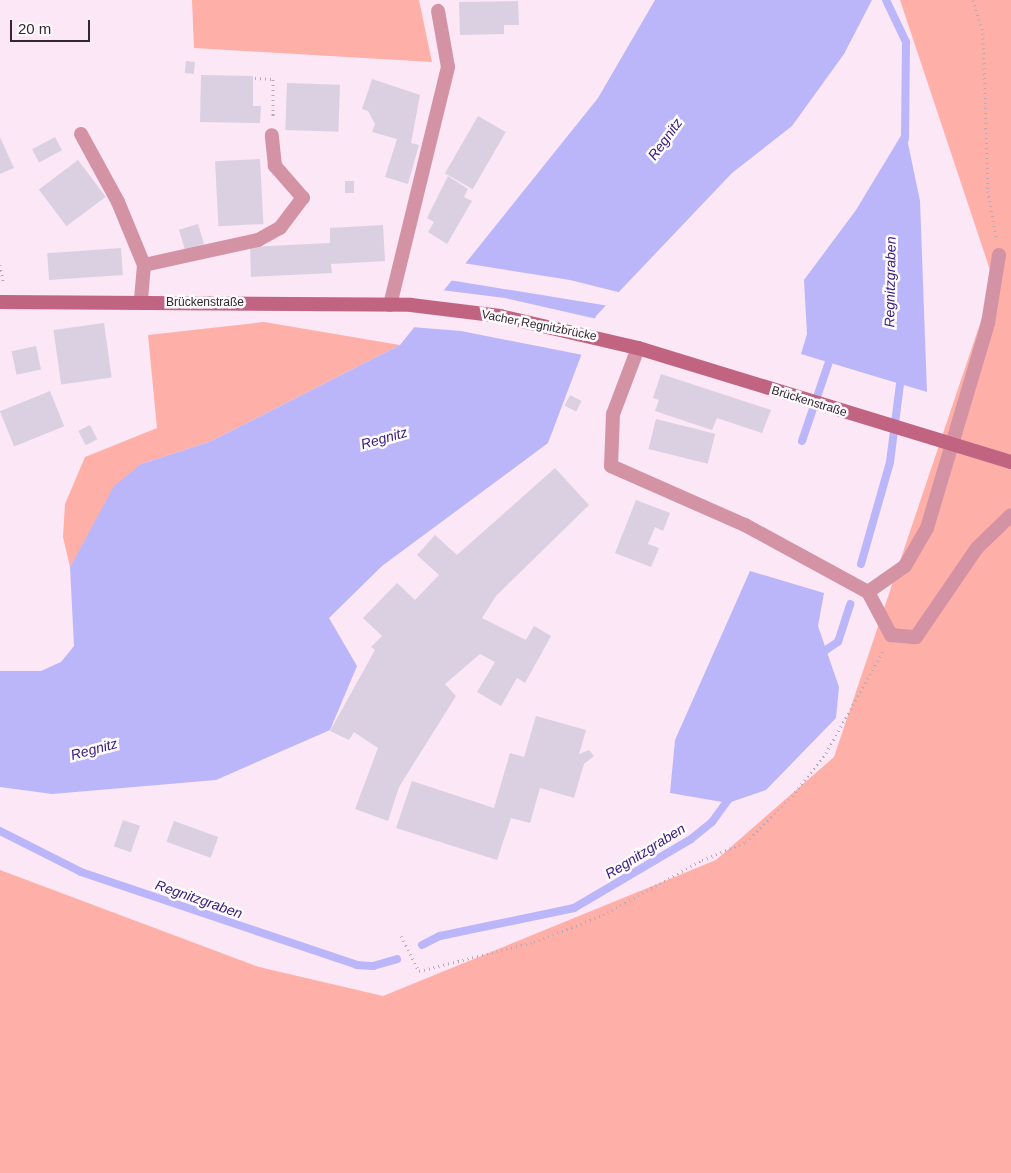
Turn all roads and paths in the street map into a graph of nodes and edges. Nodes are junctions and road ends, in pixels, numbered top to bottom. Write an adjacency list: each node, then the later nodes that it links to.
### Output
1 (972, 0): 6 (path)
2 (438, 11): 10 (street)
3 (255, 78): 5 (path)
4 (81, 134): 7 (street)
5 (272, 135): 7 (street)
6 (999, 256): 14 (street)
7 (144, 265): 9 (street)
8 (0, 302): 9 (main road, Brückenstraße)
9 (141, 303): 10 (main road, Brückenstraße)
10 (390, 305): 11 (main road, Brückenstraße)
11 (411, 305): 12 (main road, Vacher Regnitzbrücke)
12 (608, 340): 13 (main road, Brückenstraße)
13 (638, 348): 14 (main road, Brückenstraße); 17 (street)
14 (952, 444): 15 (main road, Brückenstraße); 17 (street)
15 (1011, 462)
16 (1011, 515): 18 (street)
17 (868, 592): 18 (street)
18 (891, 635): 19 (path)
19 (401, 936)

